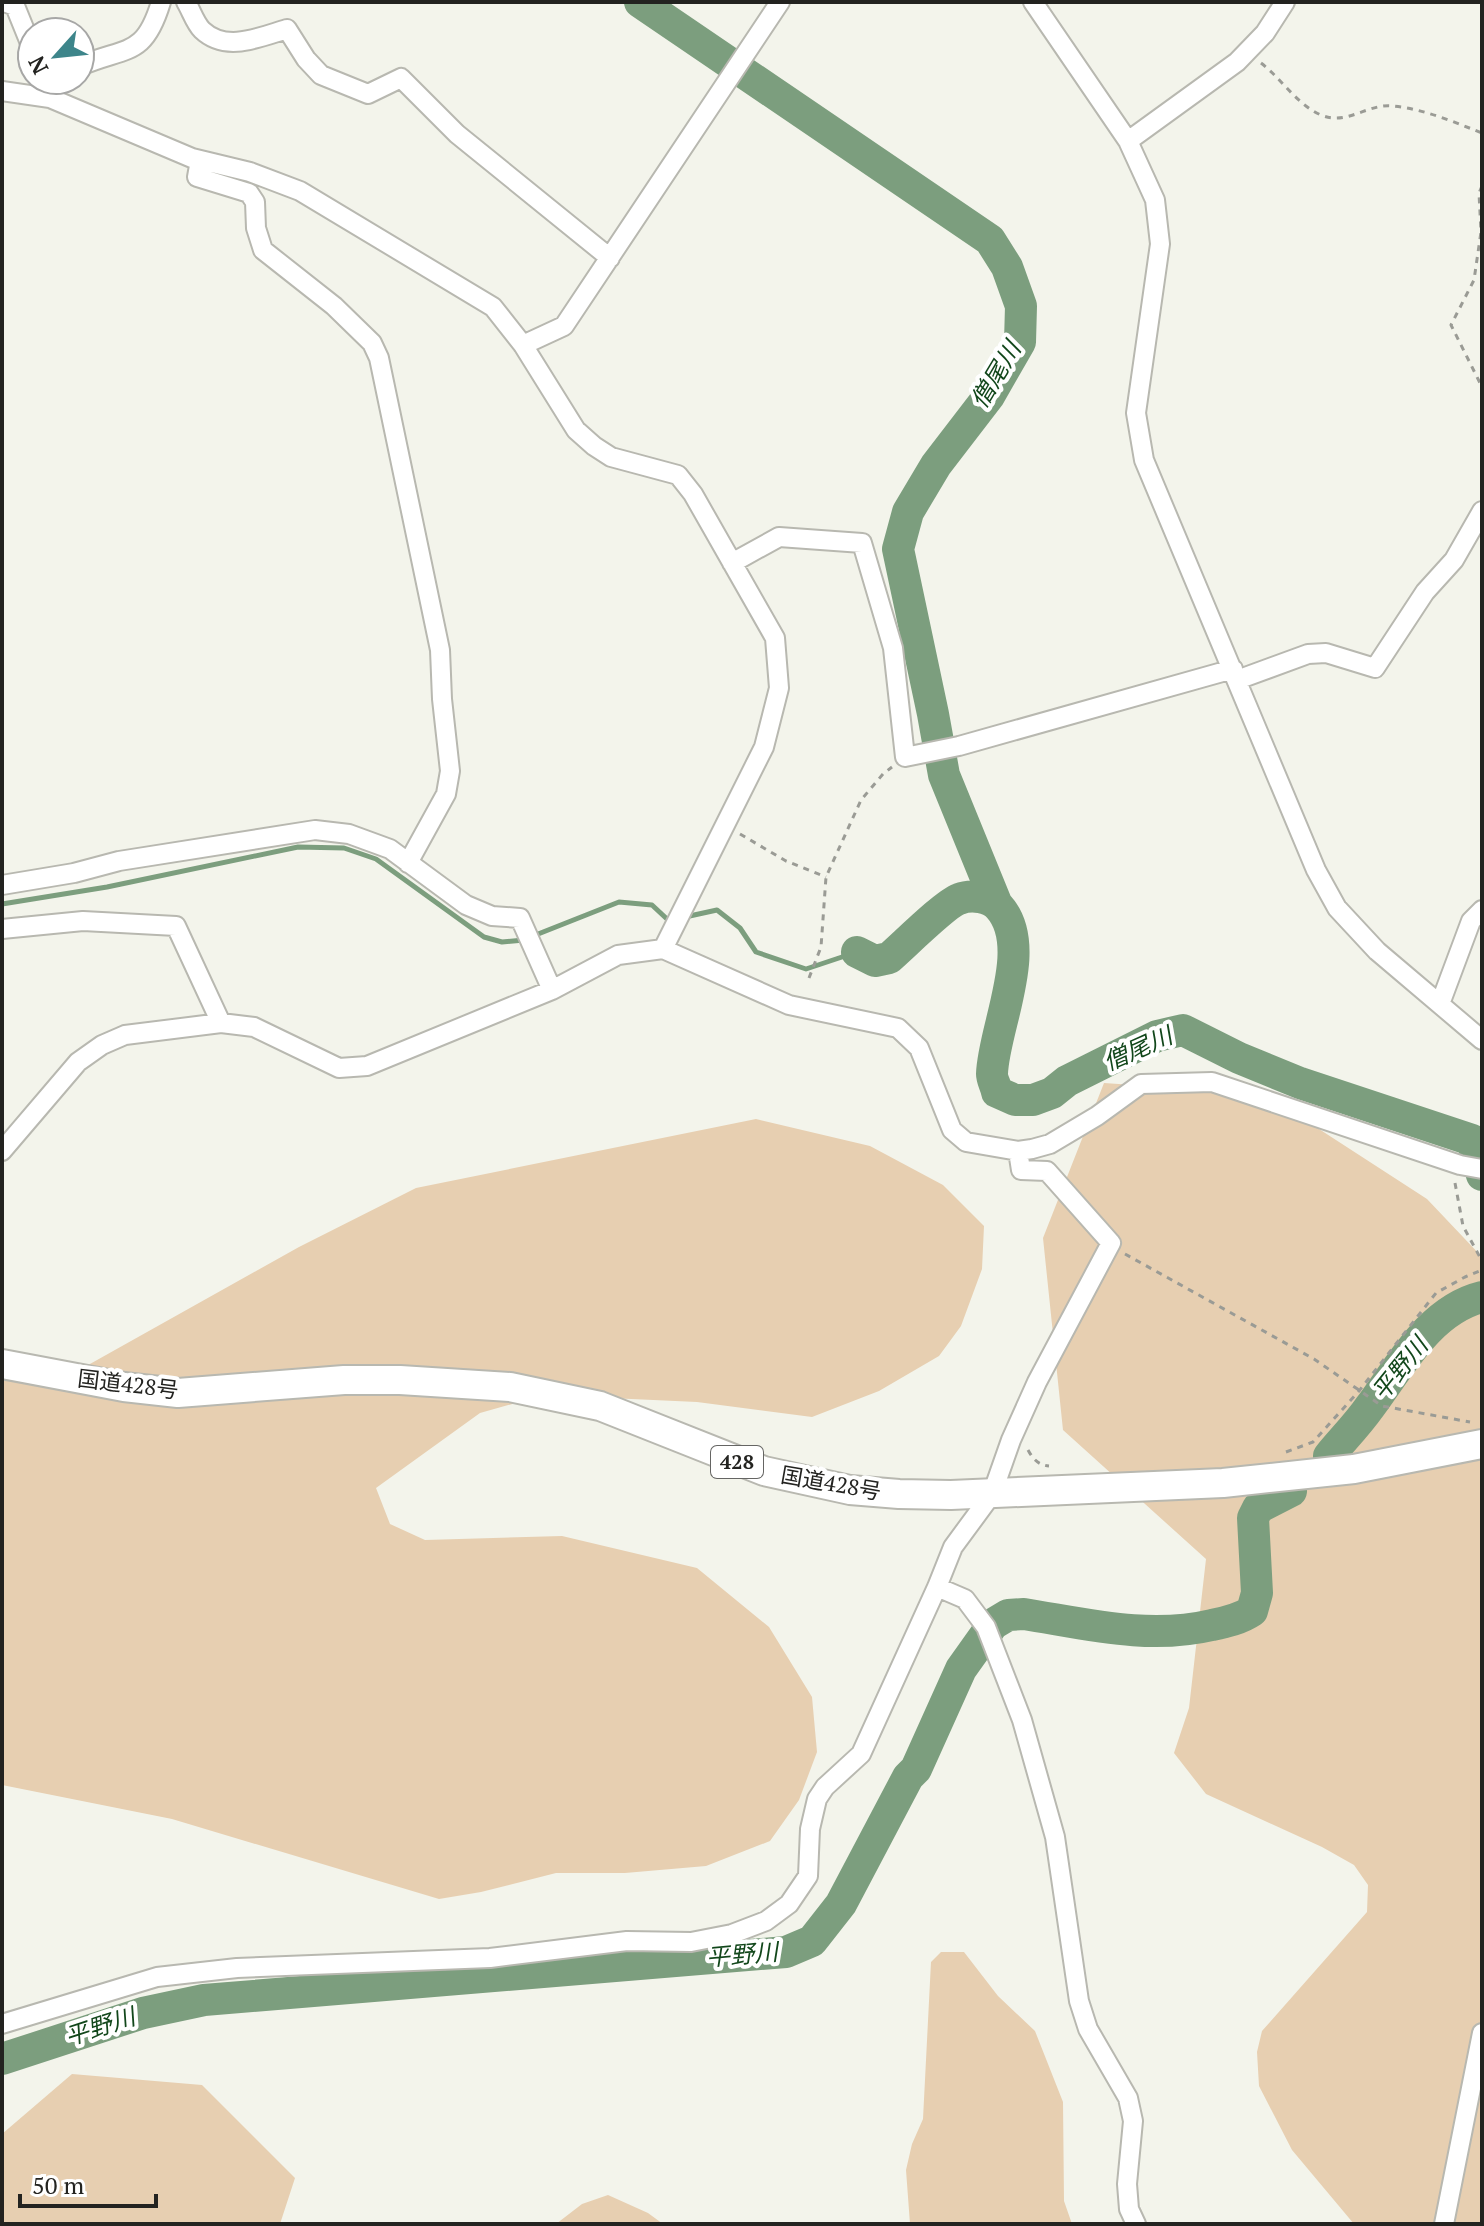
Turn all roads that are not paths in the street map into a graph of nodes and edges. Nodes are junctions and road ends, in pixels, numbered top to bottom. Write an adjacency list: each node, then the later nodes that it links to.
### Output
1 (4, 2): 7 (street)
2 (161, 2): 8 (street)
3 (186, 2): 12 (street)
4 (780, 2): 12 (street)
5 (1033, 2): 10 (street)
6 (1285, 2): 10 (street)
7 (19, 16)
8 (96, 59)
9 (70, 96): 11 (street)
10 (1128, 141): 16 (street)
11 (200, 160): 13 (street); 17 (street)
12 (610, 258): 13 (street)
13 (523, 345): 15 (street)
14 (1482, 511): 16 (street)
15 (732, 563): 16 (street); 21 (street)
16 (1235, 675): 23 (street)
17 (408, 863): 18 (street); 22 (street)
18 (2, 885)
19 (1482, 910): 23 (street)
20 (2, 929): 24 (street)
21 (663, 949): 22 (street); 27 (street)
22 (552, 990): 24 (street)
23 (1440, 1004): 25 (street)
24 (221, 1023): 26 (street)
25 (1482, 1040)
26 (2, 1151)
27 (1018, 1151): 28 (street); 31 (street)
28 (1482, 1169)
29 (2, 1364): 31 (highway, 国道428号 / 428)
30 (1482, 1444): 31 (highway, 国道428号 / 428)
31 (992, 1494): 32 (street)
32 (937, 1587): 33 (street); 35 (street)
33 (2, 2024)
34 (1482, 2033): 36 (street)
35 (1136, 2224)
36 (1444, 2224)

